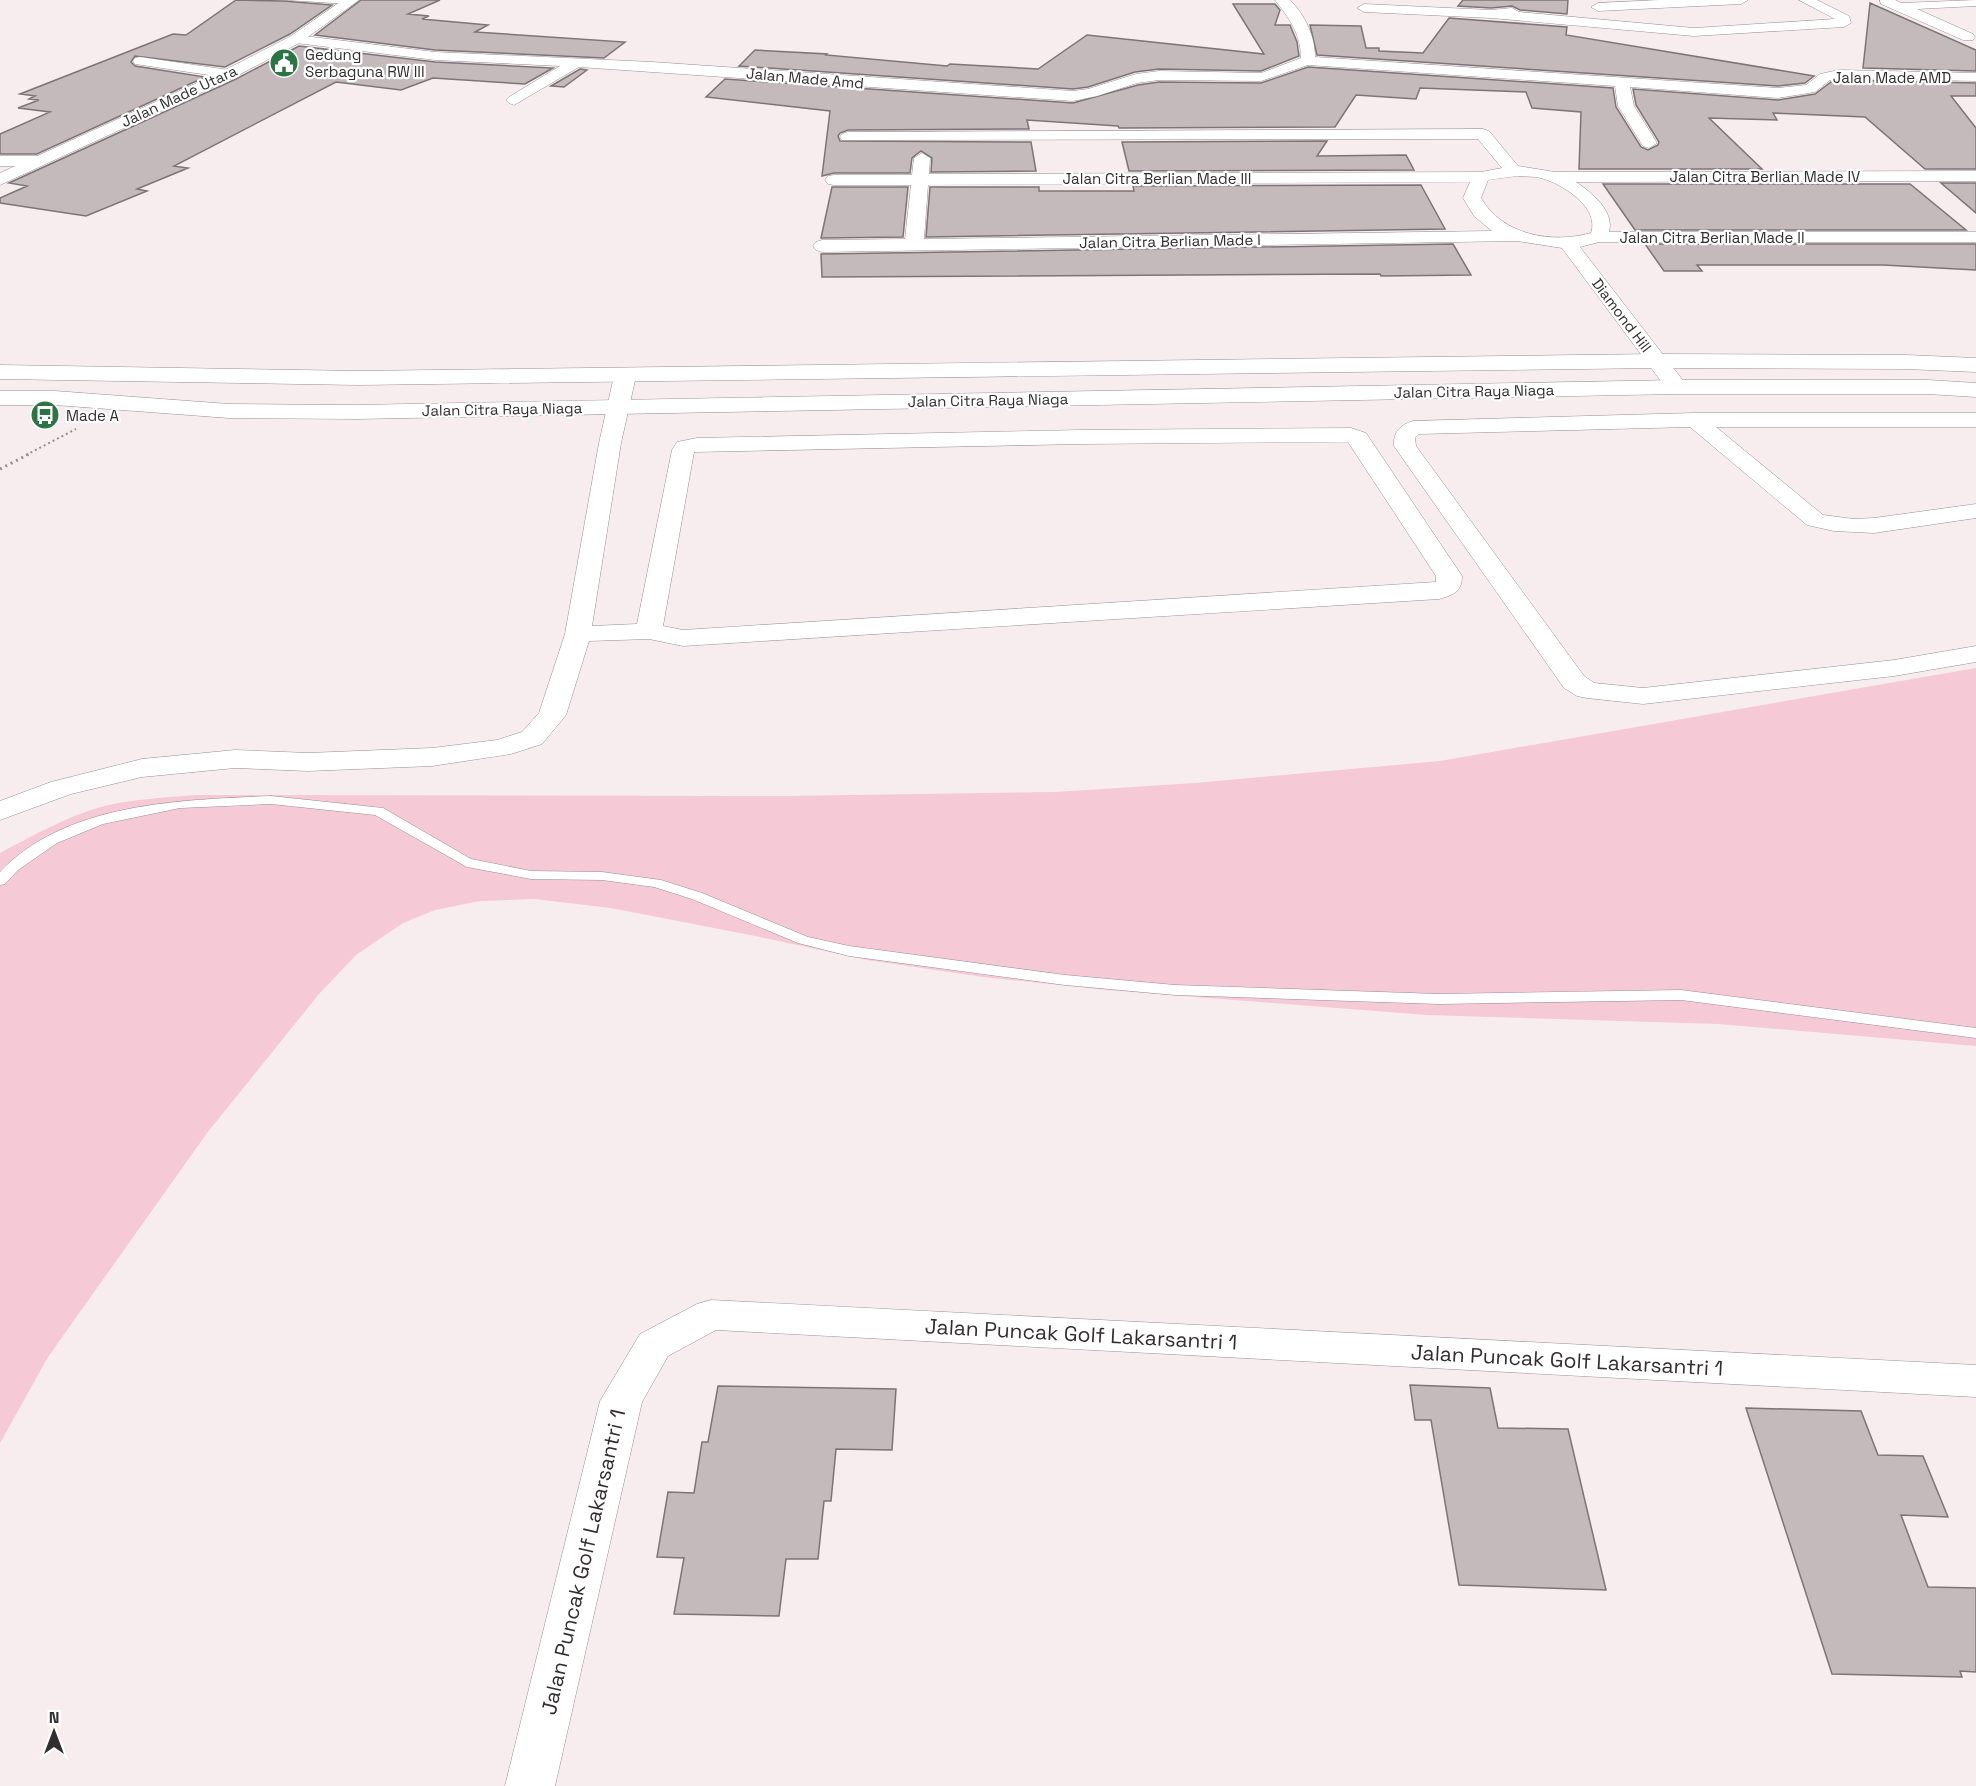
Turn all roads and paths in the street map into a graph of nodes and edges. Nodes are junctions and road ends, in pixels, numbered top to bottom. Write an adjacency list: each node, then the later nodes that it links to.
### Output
1 (288, 0): 5 (lane)
2 (1282, 0): 15 (street)
3 (1741, 0): 8 (street)
4 (1806, 0): 11 (street)
5 (351, 1): 13 (street, Jalan Made Utara)
6 (1976, 2): 7 (street)
7 (1893, 4): 12 (street)
8 (1580, 8): 10 (street); 11 (street)
9 (1363, 9): 10 (street)
10 (1491, 14): 11 (street)
11 (1596, 23)
12 (1966, 33)
13 (296, 39): 16 (street, Jalan Made Amd); 19 (street, Jalan Made Utara)
14 (140, 61): 19 (street)
15 (1308, 61): 16 (street, Jalan Made Amd); 21 (street, Jalan Made AMD)
16 (574, 63): 22 (street)
17 (1959, 70): 18 (street)
18 (1976, 70)
19 (228, 74): 27 (street, Jalan Made Utara)
20 (1976, 77): 21 (street, Jalan Made AMD)
21 (1621, 81): 25 (street)
22 (514, 100)
23 (922, 136): 24 (street); 28 (street); 32 (street)
24 (848, 137)
25 (1649, 143)
26 (0, 161): 27 (street)
27 (39, 161): 33 (street, Jalan Made Utara)
28 (1514, 172): 30 (street); 31 (street)
29 (1976, 176): 31 (street, Jalan Citra Berlian Made IV)
30 (1481, 177): 32 (street, Jalan Citra Berlian Made III); 35 (street)
31 (1554, 177): 36 (street)
32 (921, 179): 34 (street, Jalan Citra Berlian Made III); 40 (street)
33 (0, 180)
34 (834, 180)
35 (1518, 236): 39 (street); 40 (street, Jalan Citra Berlian Made I)
36 (1598, 237): 37 (street, Jalan Citra Berlian Made II); 39 (street)
37 (1826, 237): 38 (street, Jalan Citra Berlian Made II); 42 (street, Jalan Citra Berlian Made II)
38 (1976, 237)
39 (1568, 243): 43 (street, Diamond Hill)
40 (914, 245): 41 (street, Jalan Citra Berlian Made I)
41 (822, 246)
42 (1976, 247)
43 (1657, 361): 44 (street, Jalan Citra Raya Niaga); 46 (street, Jalan Citra Raya Niaga); 47 (street, Diamond Hill)
44 (1976, 365)
45 (0, 372): 46 (street, Jalan Citra Raya Niaga)
46 (625, 376): 50 (street)
47 (1677, 387): 48 (street, Jalan Citra Raya Niaga); 50 (street, Jalan Citra Raya Niaga)
48 (1976, 390)
49 (0, 398): 50 (street, Jalan Citra Raya Niaga)
50 (619, 407): 57 (street)
51 (1695, 420): 52 (street); 55 (street); 58 (street)
52 (1976, 420)
53 (77, 428): 54 (path)
54 (0, 469)
55 (1976, 511)
56 (649, 631): 56 (street); 57 (street)
57 (578, 634): 59 (street)
58 (1976, 654)
59 (0, 812)
60 (0, 881): 61 (lane)
61 (1976, 1033)
62 (1976, 1381): 63 (street, Jalan Puncak Golf Lakarsantri 1)
63 (530, 1786)

